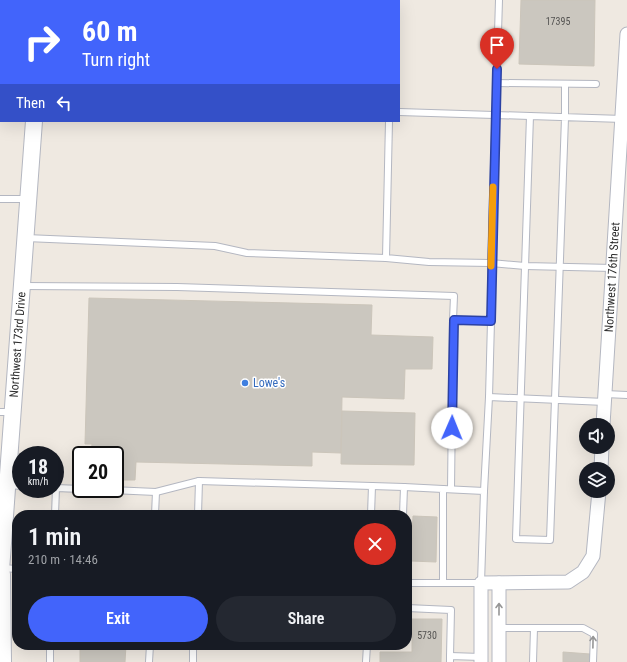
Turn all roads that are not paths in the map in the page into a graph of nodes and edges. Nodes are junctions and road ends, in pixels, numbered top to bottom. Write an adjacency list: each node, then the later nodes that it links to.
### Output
1 (499, 0): 3 (lane)
2 (627, 34): 10 (street, Northwest 176th Street)
3 (496, 82): 4 (lane); 7 (lane)
4 (565, 84): 5 (lane); 9 (lane)
5 (596, 84)
6 (400, 112): 7 (lane)
7 (495, 116): 8 (lane); 17 (lane)
8 (530, 116): 9 (lane); 18 (lane)
9 (565, 118): 10 (lane); 19 (lane)
10 (624, 119): 20 (street, Northwest 176th Street)
11 (34, 122): 14 (street, Northwest 173rd Drive)
12 (390, 122): 16 (lane)
13 (0, 199): 14 (lane)
14 (28, 200): 15 (street, Northwest 173rd Drive)
15 (26, 238): 16 (lane); 21 (street, Northwest 173rd Drive)
16 (386, 258): 17 (lane)
17 (491, 263): 18 (lane); 23 (lane)
18 (525, 266): 19 (lane); 26 (lane)
19 (560, 267): 20 (lane); 28 (lane)
20 (613, 268): 27 (street, Northwest 176th Street)
21 (22, 286): 22 (lane); 29 (street, Northwest 173rd Drive)
22 (454, 320): 23 (lane); 36 (lane)
23 (491, 321): 25 (lane)
24 (627, 395): 27 (lane)
25 (489, 397): 26 (lane); 38 (lane)
26 (521, 398): 28 (lane); 28 (lane)
27 (605, 398): 28 (lane); 30 (street, Northwest 176th Street)
28 (555, 400)
29 (7, 412): 31 (street, Northwest 173rd Drive)
30 (604, 418)
31 (12, 465)
32 (199, 482): 33 (lane); 39 (lane); 46 (lane)
33 (372, 486): 34 (lane); 47 (lane)
34 (404, 487): 35 (lane); 48 (lane)
35 (443, 489): 36 (lane); 52 (lane)
36 (451, 489): 38 (lane)
37 (124, 491): 39 (lane)
38 (484, 491): 53 (lane)
39 (156, 492): 45 (lane)
40 (13, 498): 43 (street, Northwest 173rd Drive)
41 (56, 498): 44 (lane)
42 (598, 498): 54 (street)
43 (13, 510)
44 (55, 510)
45 (155, 510)
46 (198, 510)
47 (371, 510)
48 (403, 510)
49 (12, 527): 50 (street, Northwest 173rd Drive)
50 (10, 568): 55 (street, Northwest 173rd Drive); 65 (street, Northwest 173rd Drive)
51 (412, 583): 52 (lane)
52 (443, 583): 53 (lane)
53 (481, 583): 54 (street); 64 (street)
54 (499, 583): 57 (street, one-way to 54)
55 (0, 584)
56 (412, 608): 63 (lane)
57 (499, 628): 58 (lane); 70 (street)
58 (534, 628): 71 (lane); 72 (lane, one-way to 58)
59 (50, 650): 66 (lane)
60 (150, 650): 67 (lane)
61 (193, 650): 68 (lane)
62 (367, 650): 69 (lane)
63 (450, 659): 64 (lane)
64 (481, 660)
65 (3, 662)
66 (50, 662)
67 (149, 662)
68 (193, 662)
69 (366, 662)
70 (499, 662)
71 (533, 662)
72 (593, 662)

